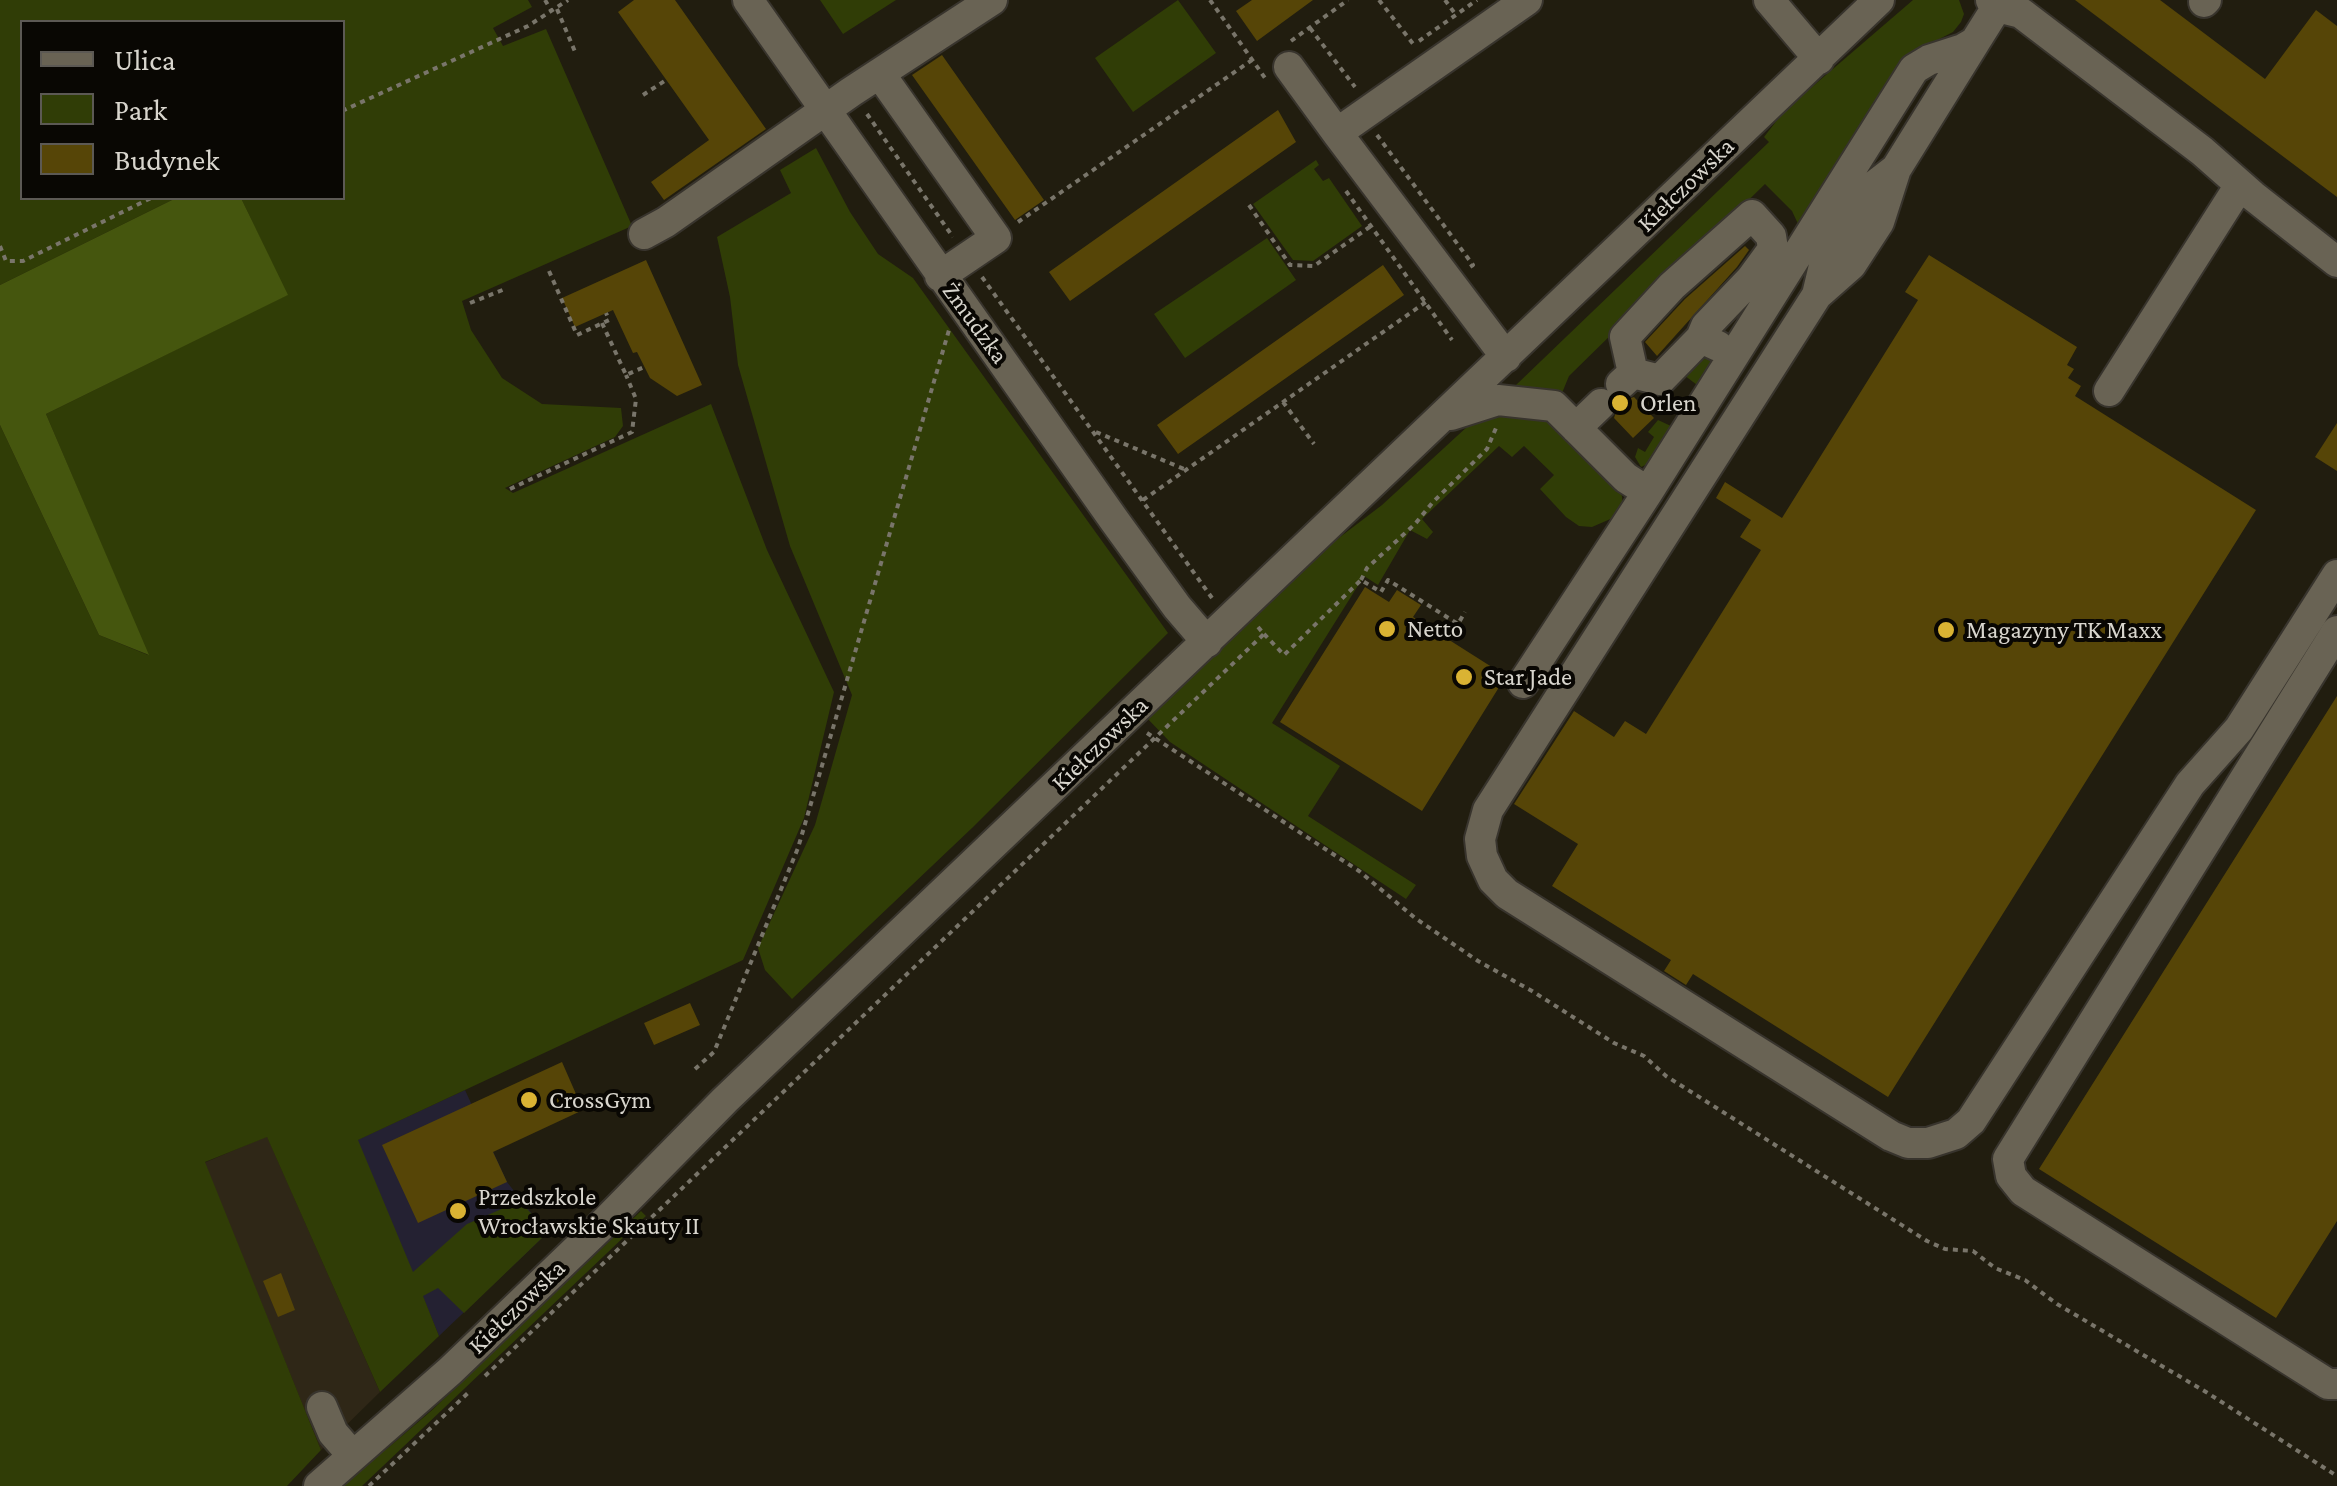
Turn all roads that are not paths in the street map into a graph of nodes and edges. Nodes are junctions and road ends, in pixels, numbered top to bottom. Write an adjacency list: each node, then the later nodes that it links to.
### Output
1 (748, 0): 11 (street, Żmudzka)
2 (992, 0): 10 (street)
3 (1527, 0): 12 (street)
4 (1769, 0): 9 (street)
5 (1879, 0): 9 (street, Kiełczowska)
6 (1994, 3): 7 (street); 13 (street)
7 (1975, 42): 18 (street); 25 (street)
8 (1286, 57): 12 (street)
9 (1819, 59): 19 (street, Kiełczowska)
10 (880, 74): 11 (street); 16 (street)
11 (825, 110): 14 (street); 16 (street, Żmudzka)
12 (1337, 133): 19 (street)
13 (2240, 184): 15 (street); 21 (street)
14 (644, 234)
15 (2337, 262)
16 (940, 276): 27 (street, Żmudzka)
17 (1702, 338): 18 (street); 20 (street); 20 (street)
18 (1733, 354): 24 (street)
19 (1506, 357): 22 (street, Kiełczowska)
20 (1618, 387): 23 (street)
21 (2109, 391)
22 (1443, 417): 23 (street); 27 (street, Kiełczowska)
23 (1576, 428): 24 (street)
24 (1648, 492): 28 (street)
25 (2337, 574)
26 (2337, 631): 29 (street)
27 (1207, 642): 31 (street, Kiełczowska)
28 (1522, 682)
29 (2337, 1384)
30 (322, 1406): 31 (street)
31 (353, 1456): 32 (street, Kiełczowska)
32 (319, 1486)

